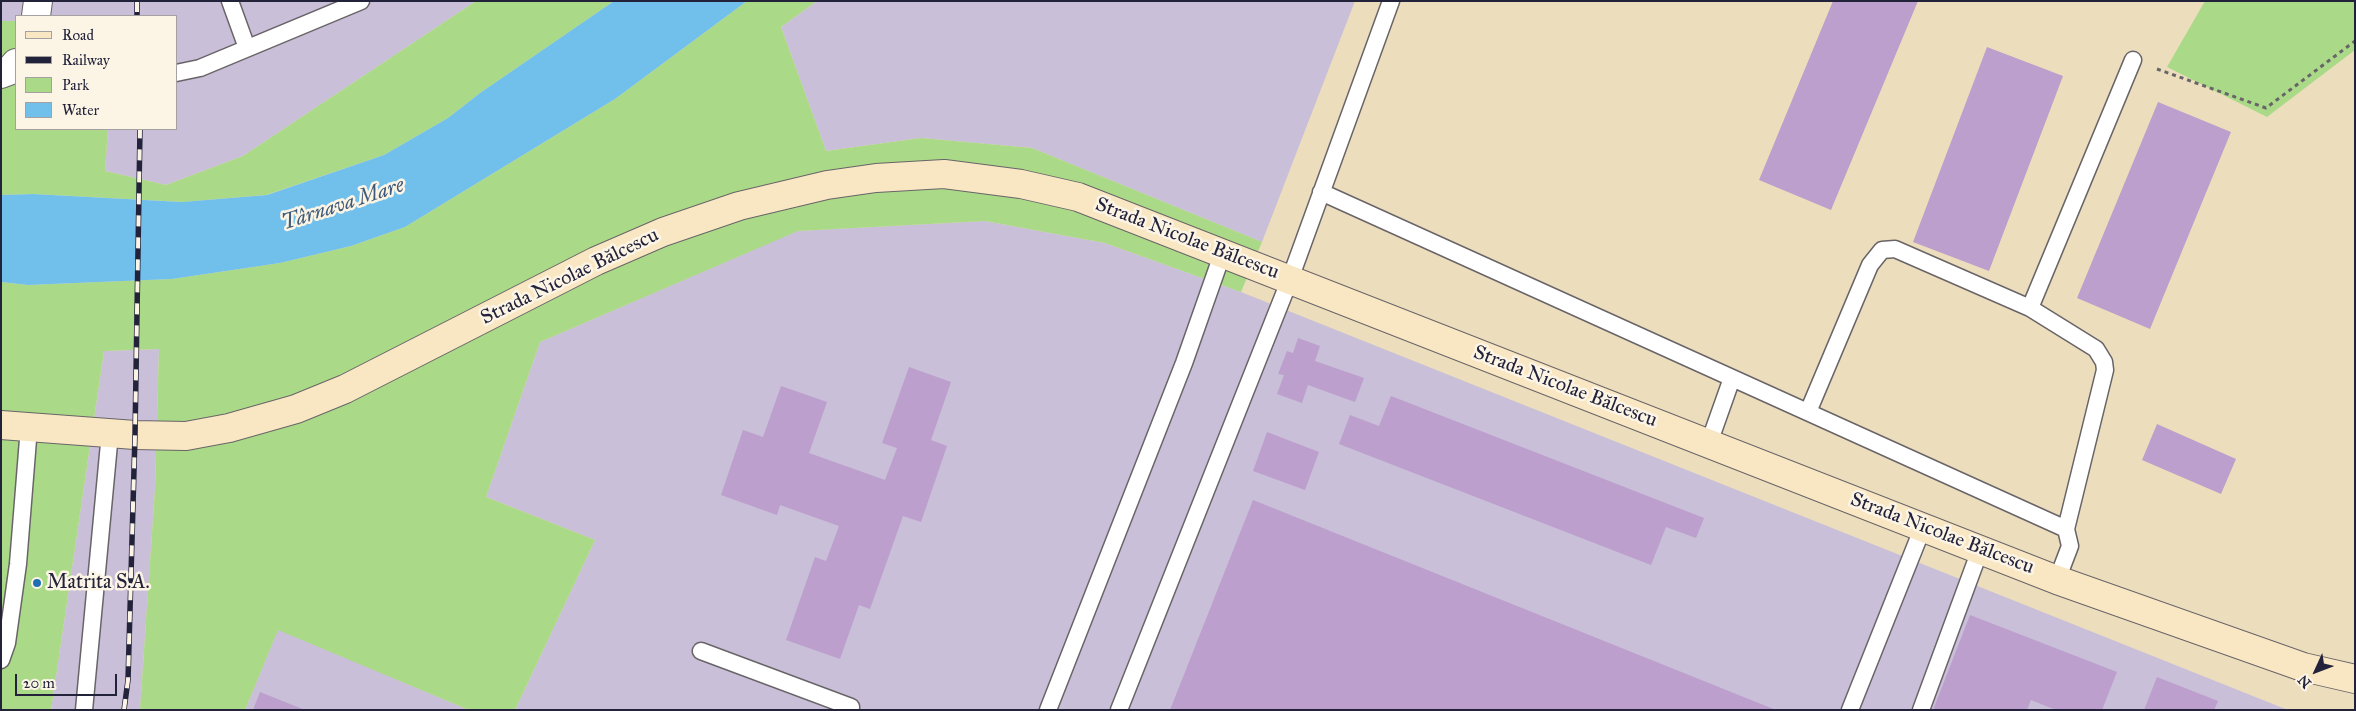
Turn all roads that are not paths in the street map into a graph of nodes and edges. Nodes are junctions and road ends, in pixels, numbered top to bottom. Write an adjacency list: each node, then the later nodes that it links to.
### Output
1 (38, 1): 5 (street)
2 (230, 1): 6 (lane)
3 (361, 1): 6 (lane)
4 (1391, 1): 9 (lane)
5 (36, 15)
6 (248, 48): 8 (lane)
7 (2133, 60): 12 (lane)
8 (178, 73)
9 (1321, 192): 11 (lane); 13 (lane)
10 (1223, 252): 11 (main road, Strada Nicolae Bălcescu); 17 (main road, Strada Nicolae Bălcescu); 28 (lane)
11 (1290, 279): 18 (main road, Strada Nicolae Bălcescu); 29 (lane)
12 (2030, 308): 14 (lane); 20 (lane)
13 (1732, 378): 14 (lane); 18 (lane)
14 (1808, 412): 20 (lane)
15 (1, 425): 16 (main road, Strada Nicolae Bălcescu)
16 (29, 427): 17 (main road, Strada Nicolae Bălcescu); 24 (lane)
17 (110, 433): 27 (lane)
18 (1709, 443): 19 (main road, Strada Nicolae Bălcescu)
19 (1923, 527): 21 (main road, Strada Nicolae Bălcescu); 30 (lane)
20 (2066, 529): 22 (lane)
21 (1980, 550): 22 (main road, Strada Nicolae Bălcescu); 31 (lane)
22 (2057, 580): 25 (main road, Strada Nicolae Bălcescu)
23 (701, 651): 26 (lane)
24 (1, 660)
25 (2355, 679)
26 (852, 705)
27 (84, 710)
28 (1048, 710)
29 (1119, 710)
30 (1850, 710)
31 (1921, 710)

